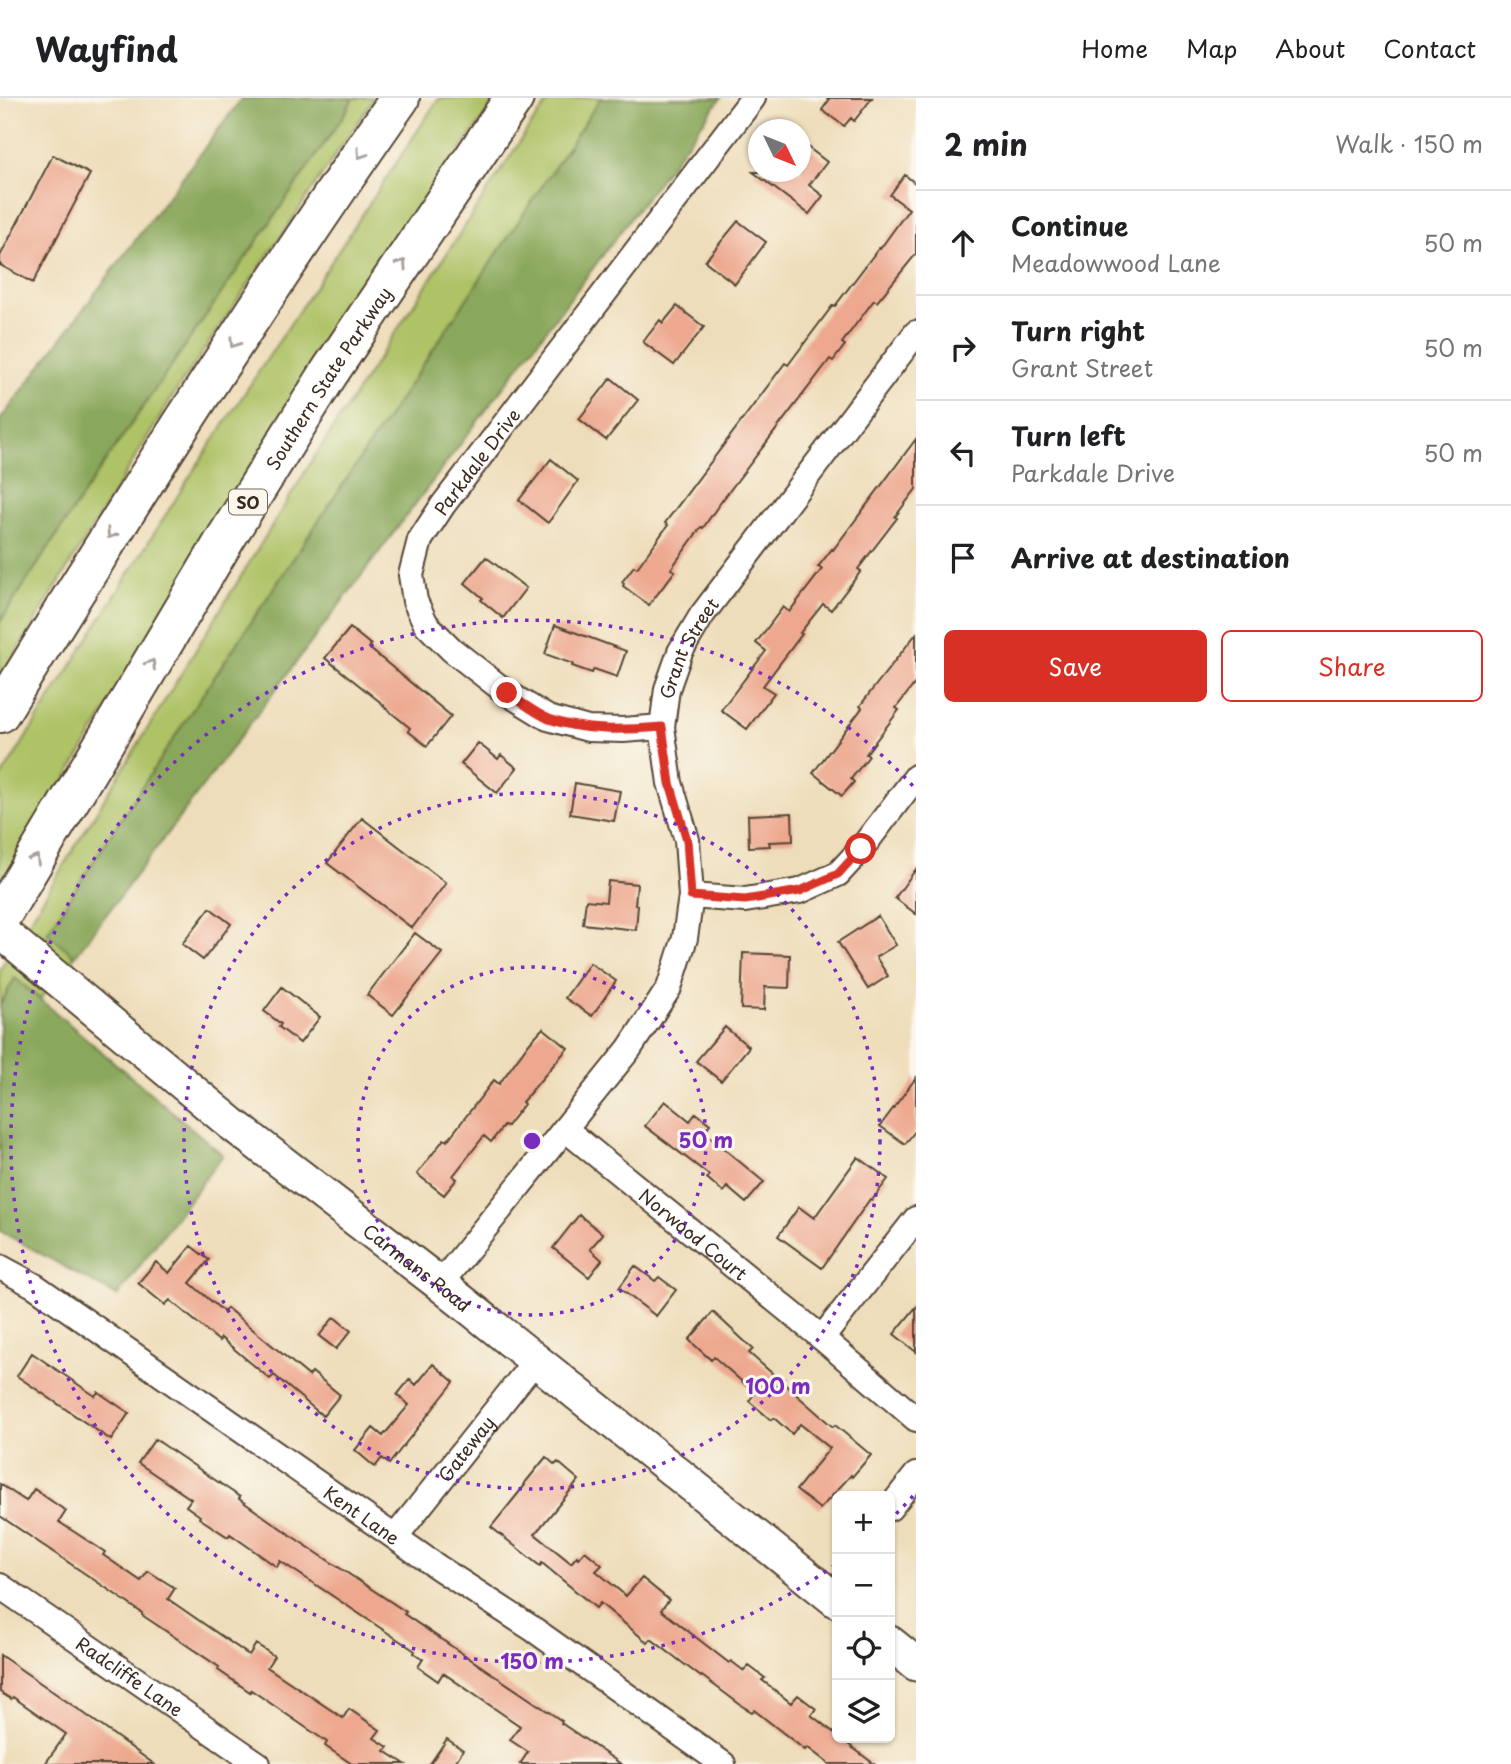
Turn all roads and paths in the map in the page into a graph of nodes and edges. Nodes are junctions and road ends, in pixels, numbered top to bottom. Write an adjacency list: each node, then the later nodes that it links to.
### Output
1 (400, 98): 5 (highway, one-way to 5)
2 (514, 98): 9 (highway, Southern State Parkway / SO, one-way to 2)
3 (753, 98): 6 (street, Parkdale Drive)
4 (916, 333): 6 (street, Grant Street)
5 (0, 713)
6 (662, 727): 8 (street, Grant Street)
7 (916, 776): 8 (street)
8 (691, 896): 11 (street, Grant Street)
9 (0, 918)
10 (0, 931): 14 (street, Carmans Road)
11 (565, 1129): 14 (street, Grant Street); 15 (street, Norwood Court)
12 (916, 1219): 15 (street)
13 (0, 1267): 20 (street, Kent Lane)
14 (440, 1284): 16 (street, Carmans Road)
15 (822, 1339): 17 (street, Norwood Court)
16 (535, 1361): 20 (street, Gateway); 22 (street, Carmans Road)
17 (916, 1419)
18 (916, 1475): 19 (street)
19 (895, 1502)
20 (396, 1536): 26 (street, Kent Lane)
21 (0, 1586): 25 (street, Radcliffe Lane)
22 (832, 1588)
23 (895, 1647): 24 (street)
24 (916, 1664)
25 (258, 1764)
26 (723, 1764)

